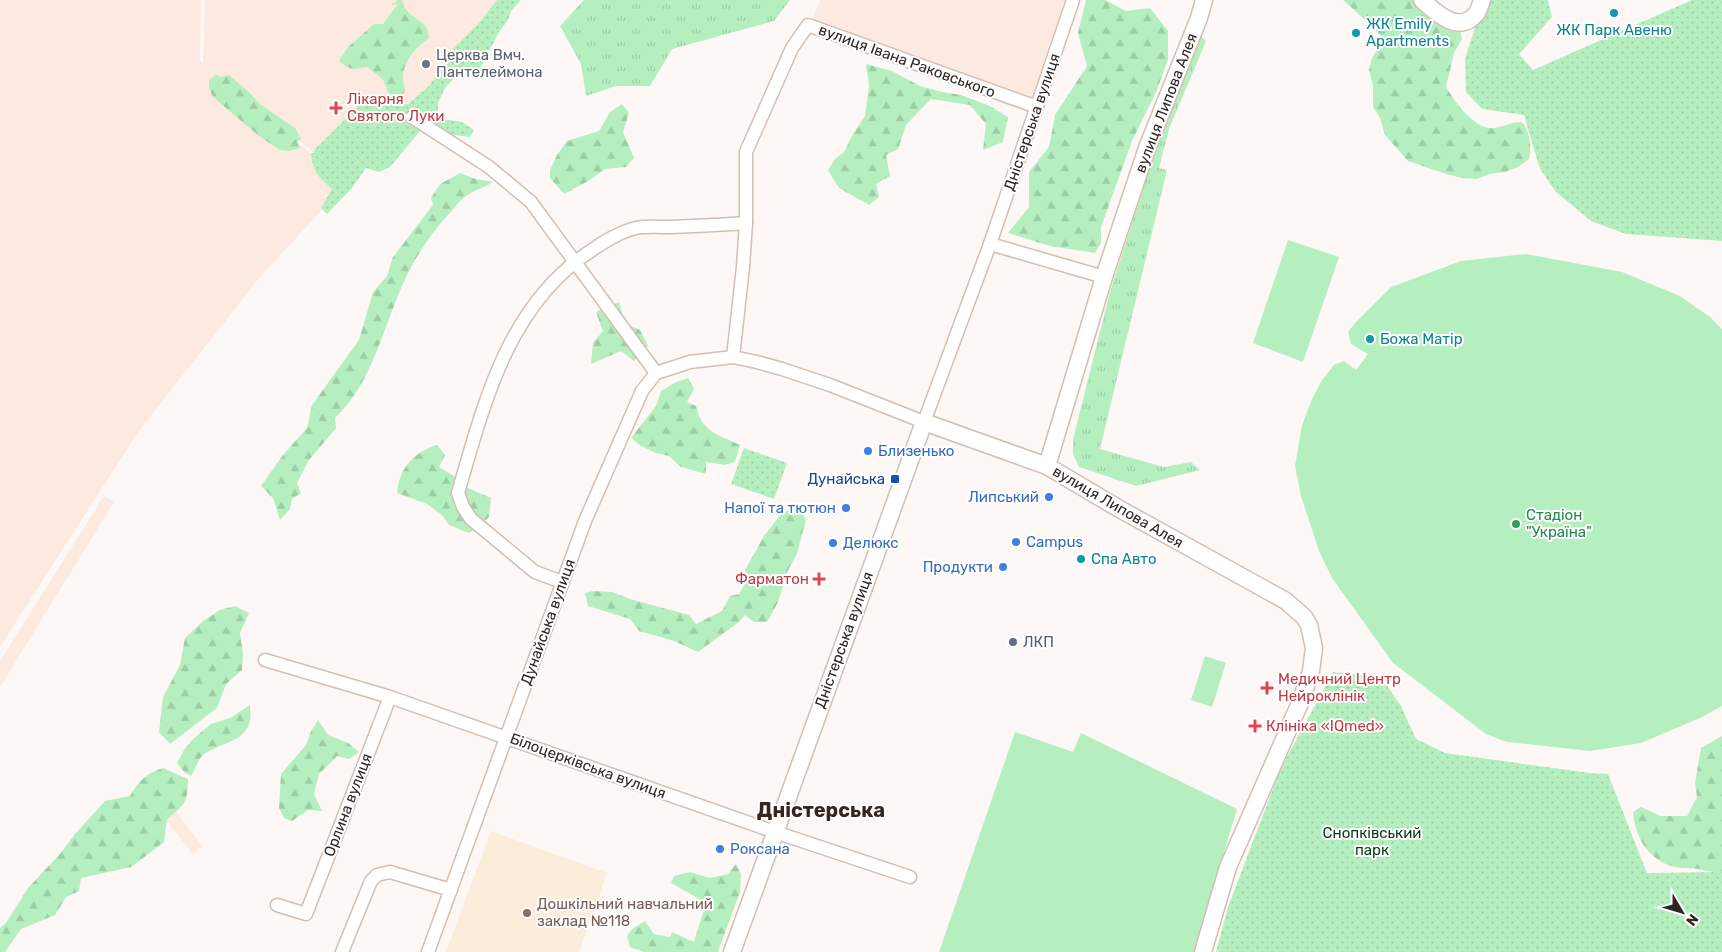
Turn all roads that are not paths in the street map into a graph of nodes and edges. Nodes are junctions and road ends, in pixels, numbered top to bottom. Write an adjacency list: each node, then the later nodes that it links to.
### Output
1 (1073, 0): 5 (street, Дністерська вулиця)
2 (1204, 0): 10 (street, вулиця Липова Алея)
3 (1422, 0): 4 (street)
4 (1482, 0)
5 (1037, 107): 7 (street, вулиця Івана Раковського); 8 (street, Дністерська вулиця)
6 (412, 117): 9 (street)
7 (746, 223): 9 (street); 11 (street)
8 (990, 244): 10 (street); 13 (street, Дністерська вулиця)
9 (575, 260): 12 (street); 15 (street)
10 (1104, 277): 14 (street, вулиця Липова Алея)
11 (733, 357): 12 (street); 13 (street)
12 (656, 373): 15 (street, Дунайська вулиця)
13 (924, 422): 14 (street); 19 (street, Дністерська вулиця)
14 (1046, 466): 26 (street, вулиця Липова Алея)
15 (562, 582): 18 (street, Дунайська вулиця)
16 (265, 660): 17 (street, Білоцерківська вулиця)
17 (390, 697): 18 (street, Білоцерківська вулиця); 22 (street, Орлина вулиця)
18 (507, 737): 19 (street, Білоцерківська вулиця); 21 (street, Дунайська вулиця)
19 (775, 832): 20 (street, Білоцерківська вулиця); 25 (street, Дністерська вулиця)
20 (910, 878)
21 (451, 890): 23 (street); 24 (street, Дунайська вулиця)
22 (278, 905)
23 (342, 952)
24 (428, 952)
25 (732, 952)
26 (1203, 952)

